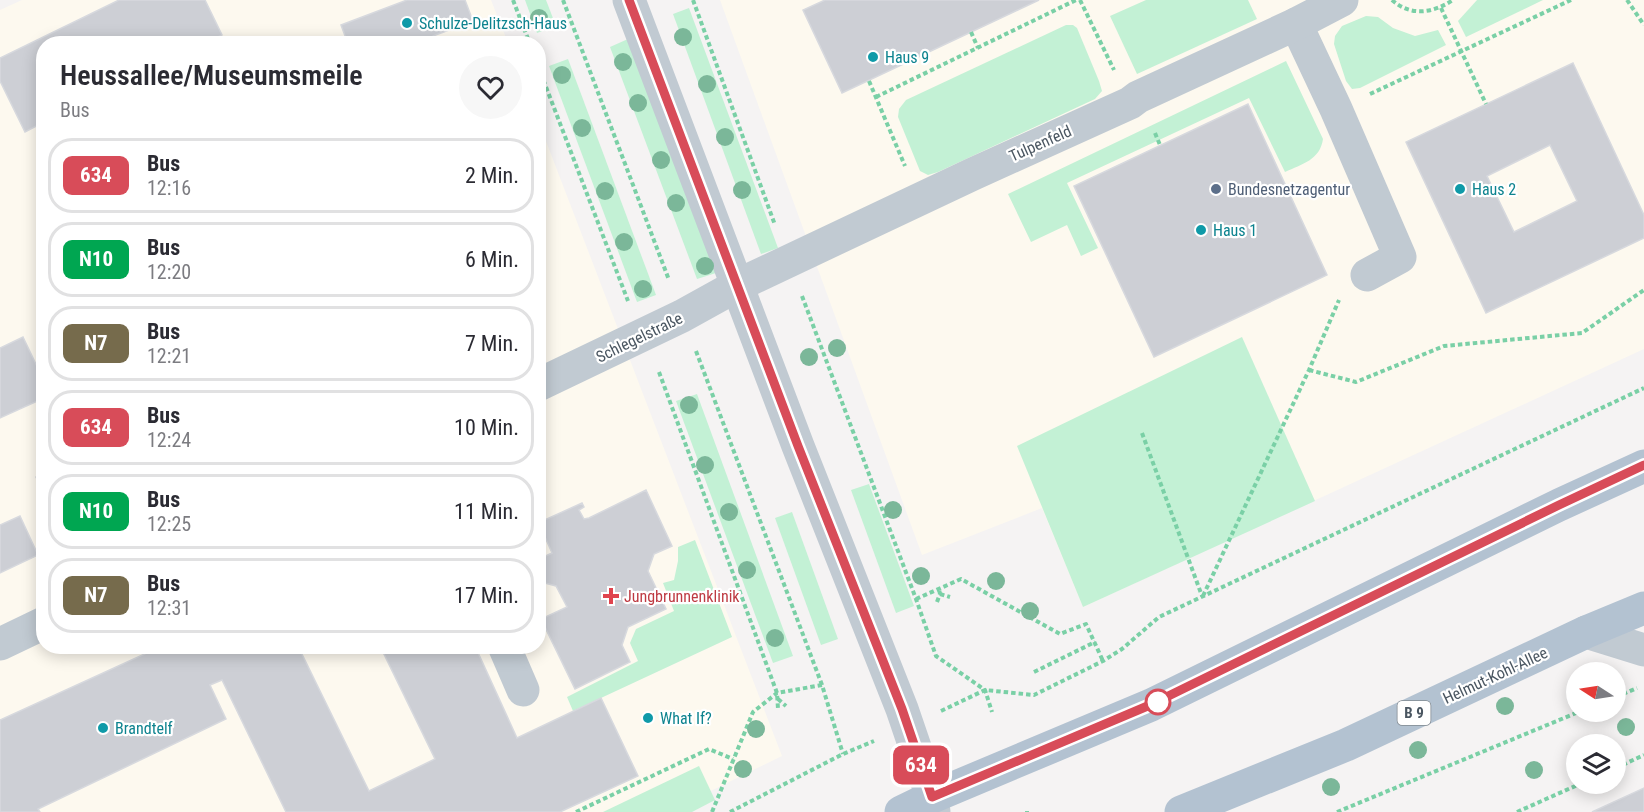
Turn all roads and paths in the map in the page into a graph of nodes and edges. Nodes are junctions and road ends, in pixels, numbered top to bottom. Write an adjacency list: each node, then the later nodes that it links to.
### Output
1 (513, 0): 15 (path)
2 (562, 0): 31 (path)
3 (629, 0): 27 (street)
4 (693, 0): 25 (path)
5 (1078, 0): 16 (path); 21 (path)
6 (1342, 0): 12 (street, Tulpenfeld)
7 (1392, 0): 11 (path)
8 (1453, 0): 11 (path)
9 (1571, 0): 17 (path)
10 (1627, 0): 13 (path)
11 (1441, 8): 17 (path)
12 (1296, 24): 21 (street, Tulpenfeld); 23 (street)
13 (1644, 25)
14 (971, 32): 16 (path)
15 (527, 36)
16 (978, 48): 20 (path)
17 (1461, 51): 22 (path); 23 (path)
18 (869, 81): 20 (path)
19 (546, 87): 30 (path)
20 (876, 97): 24 (path)
21 (1130, 103): 24 (street, Tulpenfeld)
22 (1486, 104)
23 (1336, 109): 26 (street)
24 (919, 200): 25 (street, Tulpenfeld)
25 (789, 261): 27 (street, Tulpenfeld); 41 (path)
26 (1367, 274)
27 (738, 285): 31 (street, Schlegelstraße); 70 (street)
28 (1644, 290): 32 (path)
29 (1341, 295): 32 (path)
30 (631, 309)
31 (682, 316): 34 (street, Schlegelstraße); 52 (path)
32 (1309, 370): 40 (path)
33 (659, 372): 56 (path)
34 (546, 382)
35 (1644, 388): 40 (path)
36 (1142, 433): 40 (path)
37 (1644, 466): 70 (main road)
38 (940, 592): 39 (path); 41 (path); 42 (path); 46 (path)
39 (950, 597)
40 (1203, 597): 50 (path)
41 (916, 599): 55 (path)
42 (937, 602)
43 (1644, 608): 45 (main road, Helmut-Kohl-Allee / B 9)
44 (36, 627): 47 (street)
45 (1586, 632): 48 (street); 75 (main road, Helmut-Kohl-Allee / B 9)
46 (1095, 642): 50 (path); 51 (path)
47 (0, 644)
48 (1644, 650)
49 (507, 654): 54 (street)
50 (1103, 661): 55 (path)
51 (1034, 672)
52 (822, 685): 56 (path); 65 (path)
53 (1644, 685): 57 (path)
54 (523, 690)
55 (985, 690): 59 (path); 62 (path)
56 (777, 693): 58 (path); 67 (path)
57 (1626, 693)
58 (777, 699): 60 (path); 61 (path)
59 (958, 704)
60 (786, 706)
61 (778, 709)
62 (992, 712)
63 (1566, 717): 76 (path)
64 (863, 746): 65 (path)
65 (843, 754): 73 (path)
66 (1644, 755): 68 (path)
67 (733, 759): 71 (path); 72 (path)
68 (1626, 763)
69 (1566, 790): 77 (path)
70 (936, 807): 74 (main road)
71 (576, 812)
72 (712, 812)
73 (730, 812)
74 (901, 812)
75 (1181, 812)
76 (1337, 812)
77 (1517, 812)

